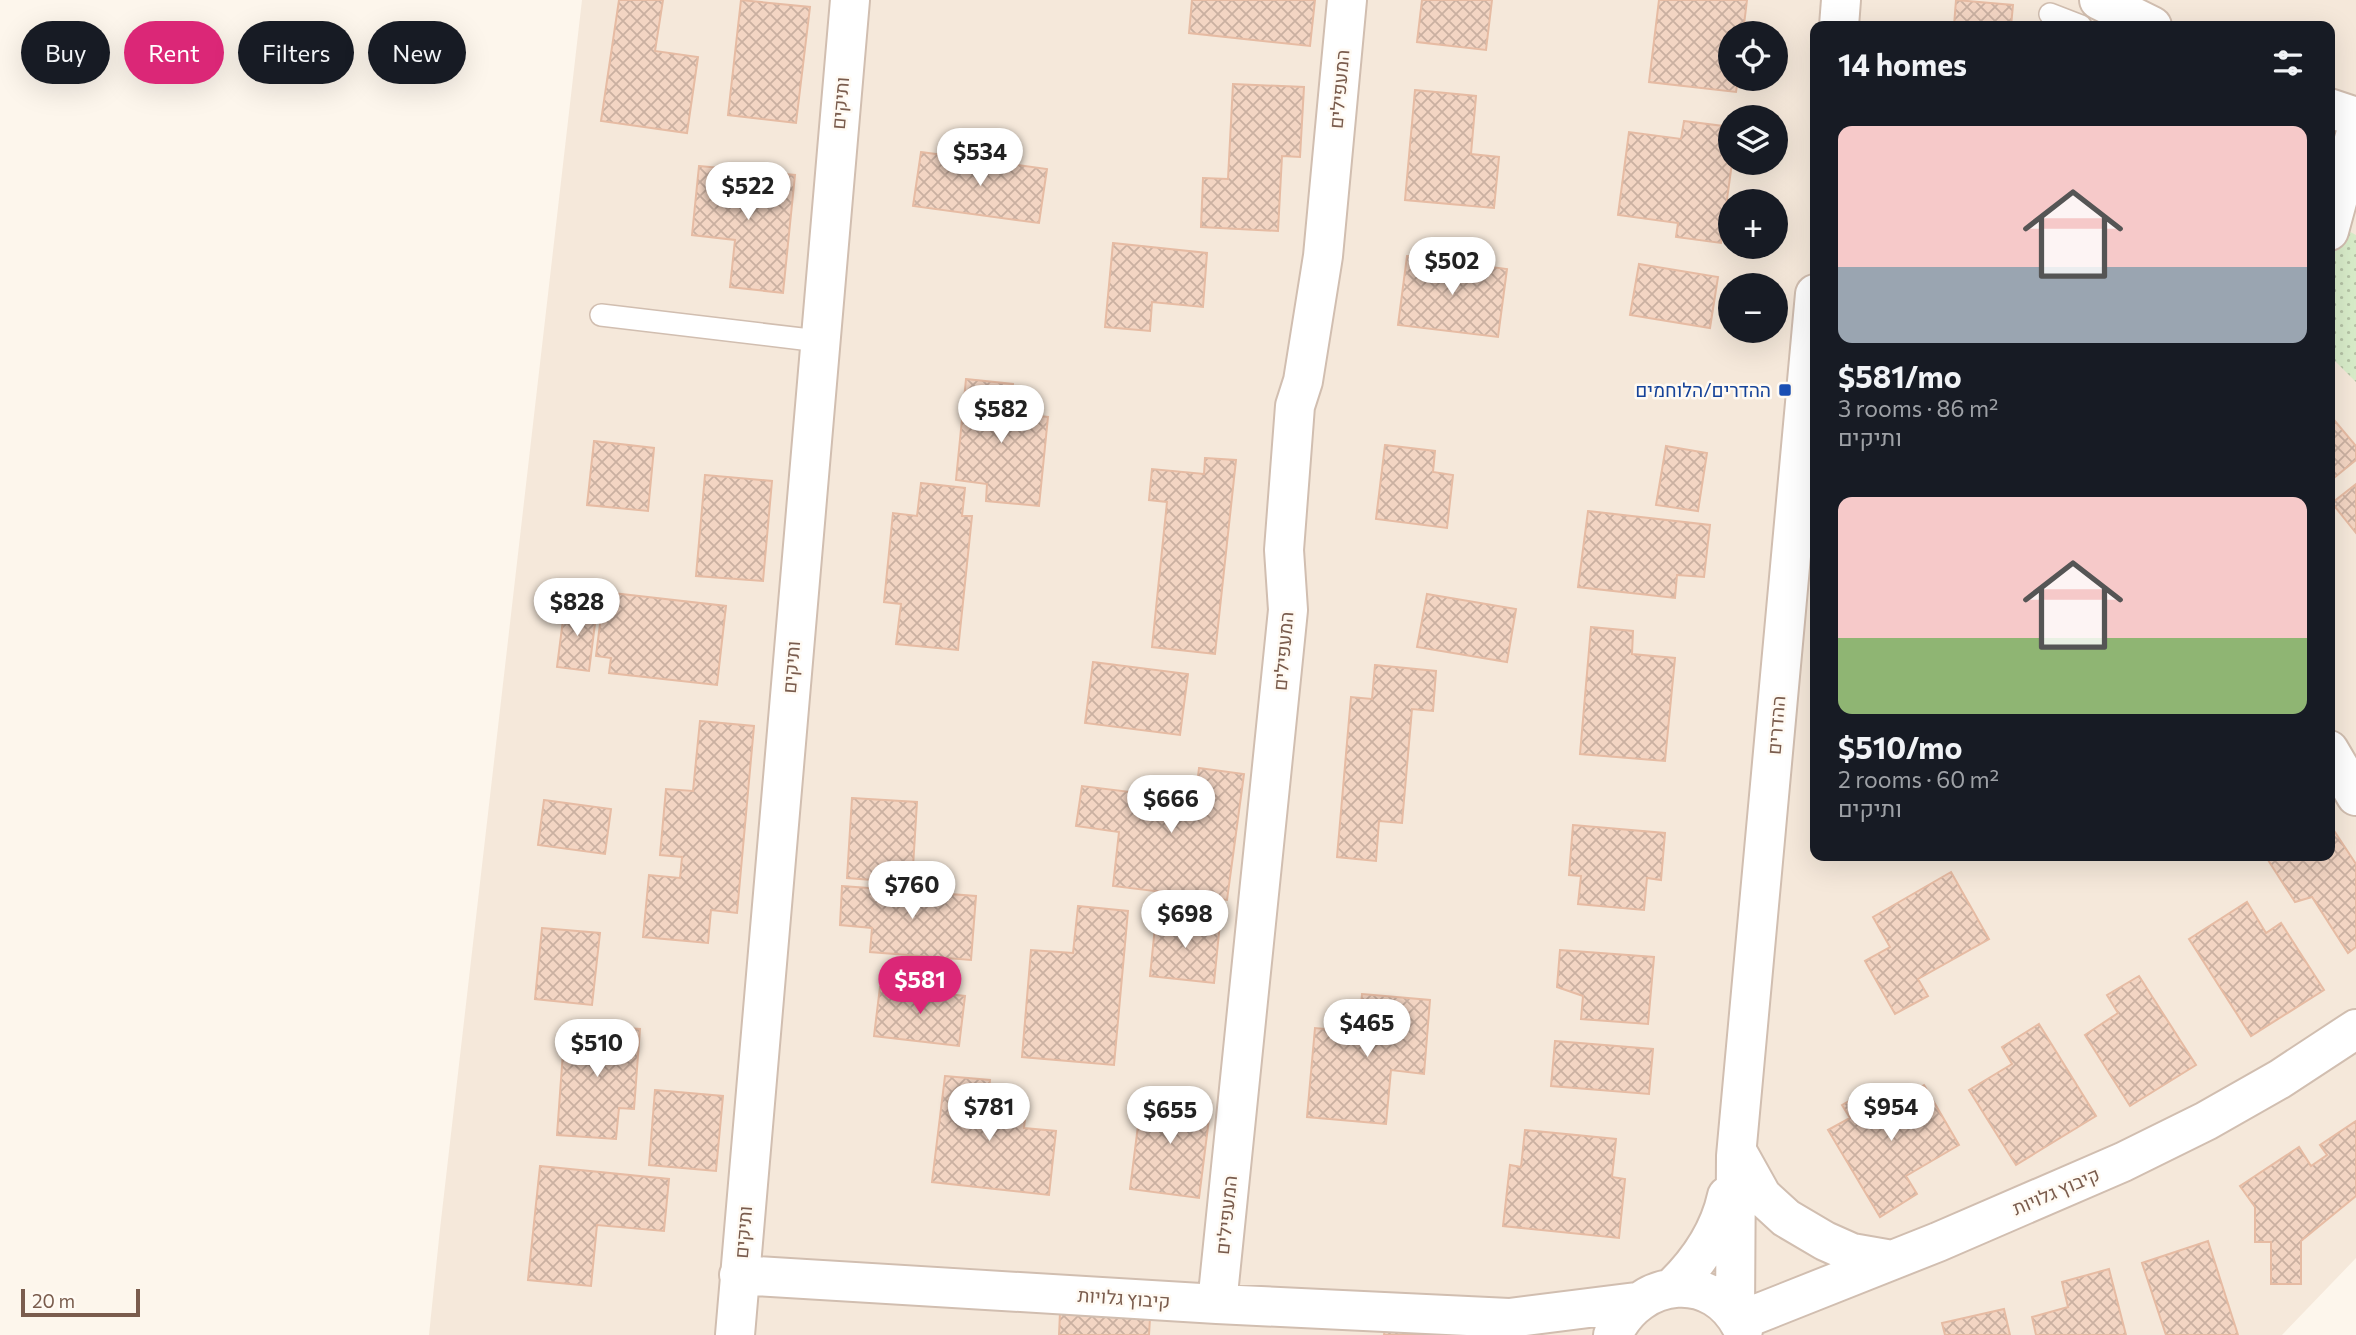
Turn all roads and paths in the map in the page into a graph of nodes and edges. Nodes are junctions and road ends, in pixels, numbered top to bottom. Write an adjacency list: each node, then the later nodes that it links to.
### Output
1 (849, 0): 12 (street, ותיקים)
2 (1347, 0): 22 (street, המעפילים)
3 (1842, 0): 5 (street)
4 (2050, 14): 6 (lane)
5 (1840, 21)
6 (2068, 21)
7 (2335, 110): 8 (street)
8 (2356, 117)
9 (2356, 132): 10 (street)
10 (2335, 209)
11 (601, 315): 12 (lane)
12 (819, 341): 19 (street, ותיקים)
13 (1810, 348): 17 (street, ההדרים)
14 (2335, 760): 15 (street)
15 (2356, 796)
16 (2356, 1029): 18 (street, קיבוץ גלויות)
17 (1736, 1153): 18 (street); 20 (street, ההדרים); 23 (street, ההדרים)
18 (1892, 1260): 23 (street, קיבוץ גלויות)
19 (740, 1275): 22 (street, קיבוץ גלויות); 25 (street, ותיקים)
20 (1672, 1288): 21 (street, קיבוץ גלויות); 23 (street)
21 (1636, 1302): 24 (street, קיבוץ גלויות); 26 (street)
22 (1217, 1304): 24 (street, קיבוץ גלויות)
23 (1740, 1324)
24 (1520, 1326)
25 (735, 1335)
26 (1614, 1335)

